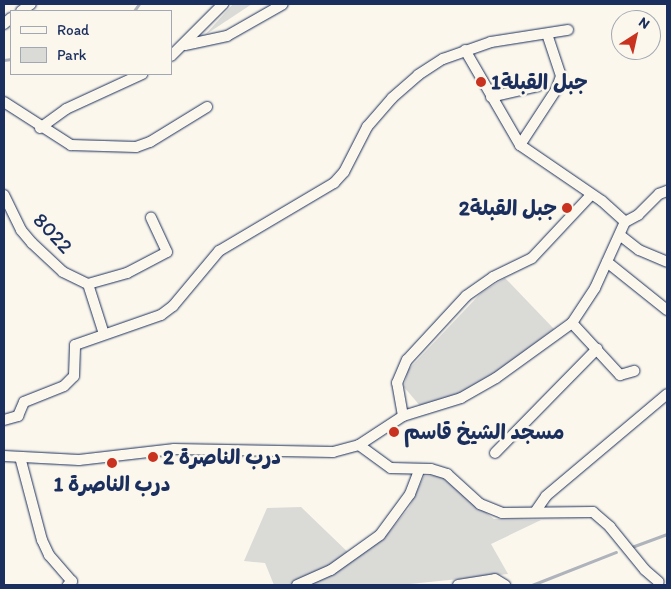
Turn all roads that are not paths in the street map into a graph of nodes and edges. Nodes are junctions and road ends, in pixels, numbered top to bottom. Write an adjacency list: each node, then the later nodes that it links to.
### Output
1 (223, 4): 5 (street)
2 (283, 4): 5 (street)
3 (568, 30): 4 (street)
4 (547, 34): 6 (street); 14 (street)
5 (185, 45): 7 (street)
6 (465, 50): 10 (street); 26 (street)
7 (172, 55)
8 (140, 75): 13 (street)
9 (538, 86): 10 (street)
10 (490, 97): 14 (street)
11 (4, 102): 13 (street)
12 (207, 107): 13 (street)
13 (40, 128)
14 (520, 144): 17 (street)
15 (667, 191): 19 (street)
16 (4, 195): 23 (street, 8022)
17 (591, 195): 19 (street); 30 (street)
18 (151, 218): 23 (street)
19 (625, 222): 20 (street)
20 (621, 236): 21 (street); 22 (street)
21 (607, 262): 24 (street); 25 (street)
22 (667, 262)
23 (88, 284): 26 (street)
24 (667, 310)
25 (572, 323): 27 (street); 30 (street)
26 (104, 334): 31 (street)
27 (597, 349): 28 (street); 33 (street)
28 (634, 371)
29 (667, 394): 37 (street)
30 (403, 416): 32 (street)
31 (4, 420)
32 (359, 446): 35 (street); 36 (street)
33 (495, 453)
34 (4, 456): 35 (street)
35 (20, 456): 39 (street)
36 (419, 470): 37 (street); 40 (street)
37 (535, 512): 38 (street)
38 (661, 582)
39 (68, 585)
40 (297, 585)
41 (458, 585): 42 (street)
42 (505, 585)

